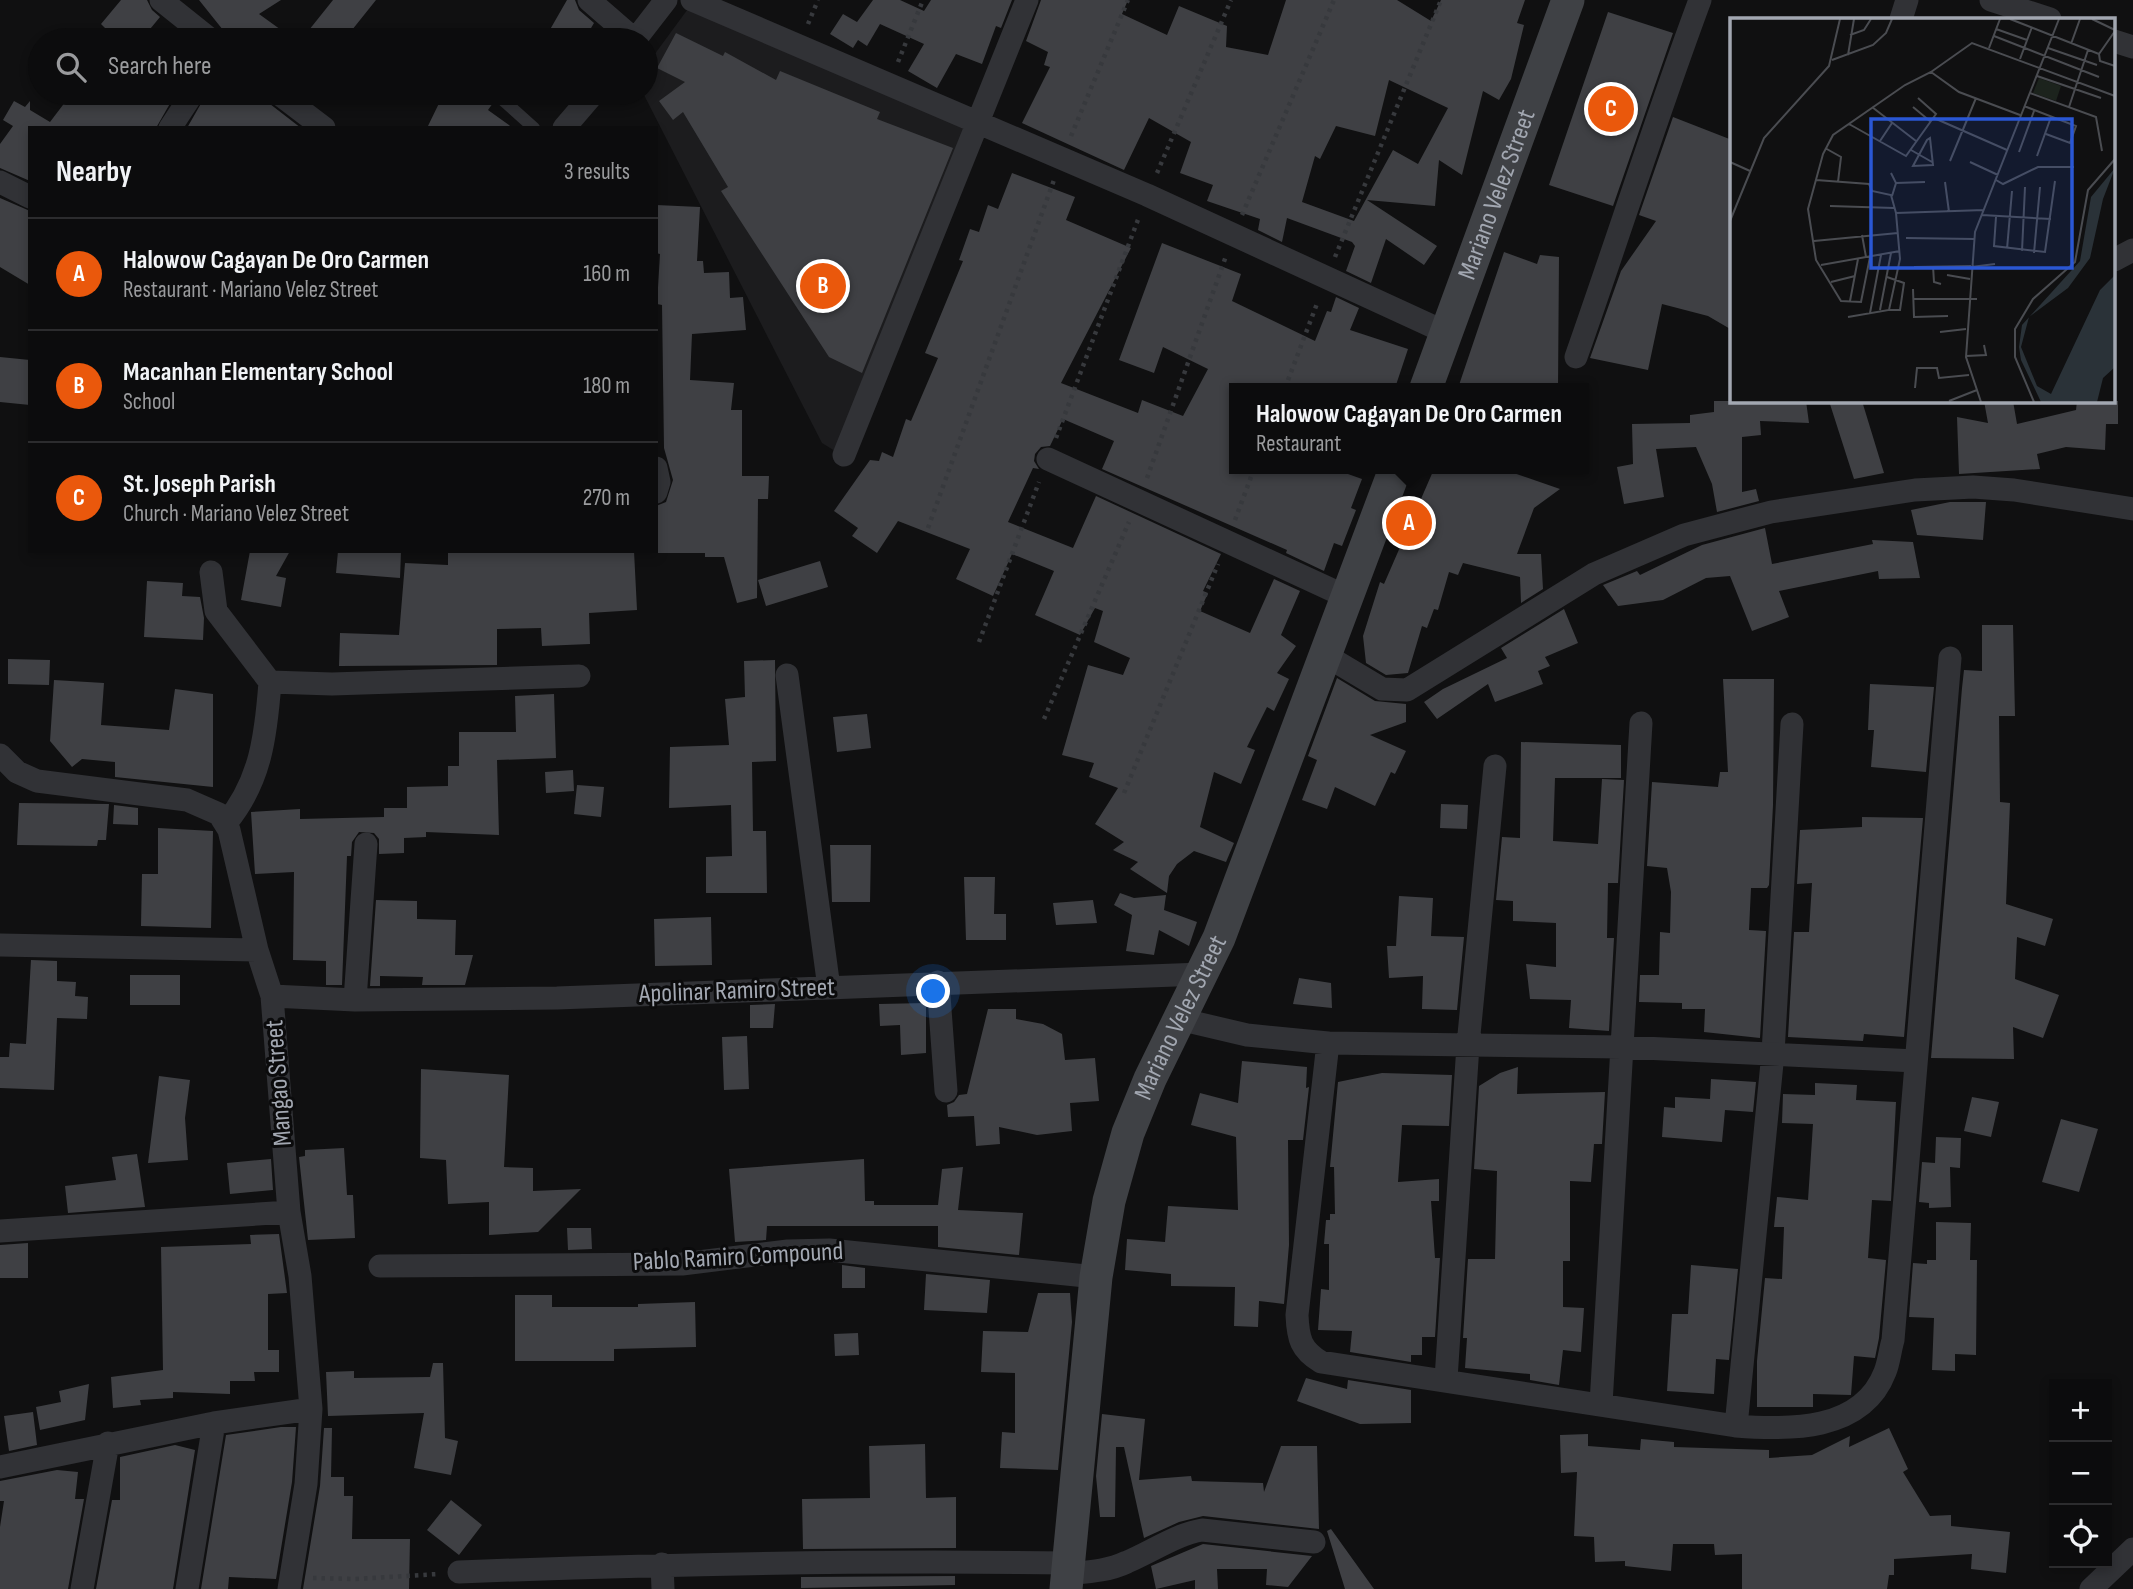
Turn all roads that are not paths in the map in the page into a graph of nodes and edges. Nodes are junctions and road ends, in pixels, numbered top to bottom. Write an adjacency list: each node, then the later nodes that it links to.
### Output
1 (161, 0): 12 (street)
2 (589, 0): 13 (street)
3 (666, 0): 14 (street)
4 (692, 0): 21 (street)
5 (1027, 0): 21 (street)
6 (1568, 0): 30 (street, Mariano Velez Street)
7 (1700, 0): 31 (street)
8 (1908, 0): 10 (street)
9 (1991, 0): 11 (street)
10 (1902, 18)
11 (2047, 18)
12 (196, 28)
13 (621, 28)
14 (644, 28)
15 (2116, 42): 16 (street)
16 (2133, 47)
17 (185, 105): 23 (street)
18 (291, 105): 22 (street)
19 (508, 105): 24 (lane)
20 (584, 105): 25 (street)
21 (979, 122): 30 (street); 33 (street)
22 (312, 124)
23 (171, 126)
24 (532, 126)
25 (566, 126)
26 (0, 182): 27 (street)
27 (28, 196)
28 (2133, 250): 29 (street)
29 (2116, 259)
30 (1447, 333): 32 (street, Mariano Velez Street)
31 (1576, 357)
32 (1428, 383)
33 (844, 455)
34 (1048, 459): 38 (street)
35 (1393, 474): 38 (street, Mariano Velez Street)
36 (2133, 509): 39 (street)
37 (211, 572): 43 (street)
38 (1345, 596): 39 (street, Mariano Velez Street)
39 (1325, 655): 52 (street, Mariano Velez Street)
40 (1950, 658): 62 (street)
41 (787, 674): 54 (street)
42 (579, 676): 43 (street)
43 (270, 682): 48 (street)
44 (1641, 723): 60 (street)
45 (1792, 724): 61 (street)
46 (0, 755): 48 (street)
47 (1495, 766): 59 (street)
48 (226, 824): 51 (street, Mangao Street)
49 (366, 844): 56 (street)
50 (0, 945): 51 (street)
51 (257, 950): 55 (street, Mangao Street)
52 (1202, 974): 53 (street, Apolinar Ramiro Street); 57 (street, Mariano Velez Street)
53 (938, 982): 54 (street, Apolinar Ramiro Street); 63 (street)
54 (829, 988): 56 (street, Apolinar Ramiro Street)
55 (272, 996): 56 (street, Apolinar Ramiro Street); 64 (street, Mangao Street)
56 (355, 1000)
57 (1179, 1019): 58 (street); 67 (street, Mariano Velez Street)
58 (1328, 1043): 59 (street); 68 (street)
59 (1468, 1045): 60 (street); 68 (street)
60 (1622, 1047): 61 (street); 69 (street)
61 (1773, 1053): 62 (street); 72 (street)
62 (1916, 1061): 72 (street)
63 (946, 1091)
64 (289, 1212): 65 (street); 70 (street, Mangao Street)
65 (0, 1231)
66 (380, 1266): 67 (street, Pablo Ramiro Compound)
67 (1096, 1277): 79 (street, Mariano Velez Street)
68 (1446, 1379): 69 (street)
69 (1601, 1405): 72 (street)
70 (311, 1409): 71 (street); 80 (street, Mangao Street)
71 (214, 1423): 73 (street); 82 (street)
72 (1736, 1426)
73 (108, 1443): 74 (street); 81 (street)
74 (0, 1467)
75 (1314, 1542): 79 (street)
76 (2133, 1549): 84 (street)
77 (662, 1564): 78 (street); 79 (street); 83 (street)
78 (459, 1572)
79 (1068, 1575)
80 (290, 1583)
81 (82, 1589)
82 (187, 1589)
83 (663, 1589)
84 (2091, 1589)

